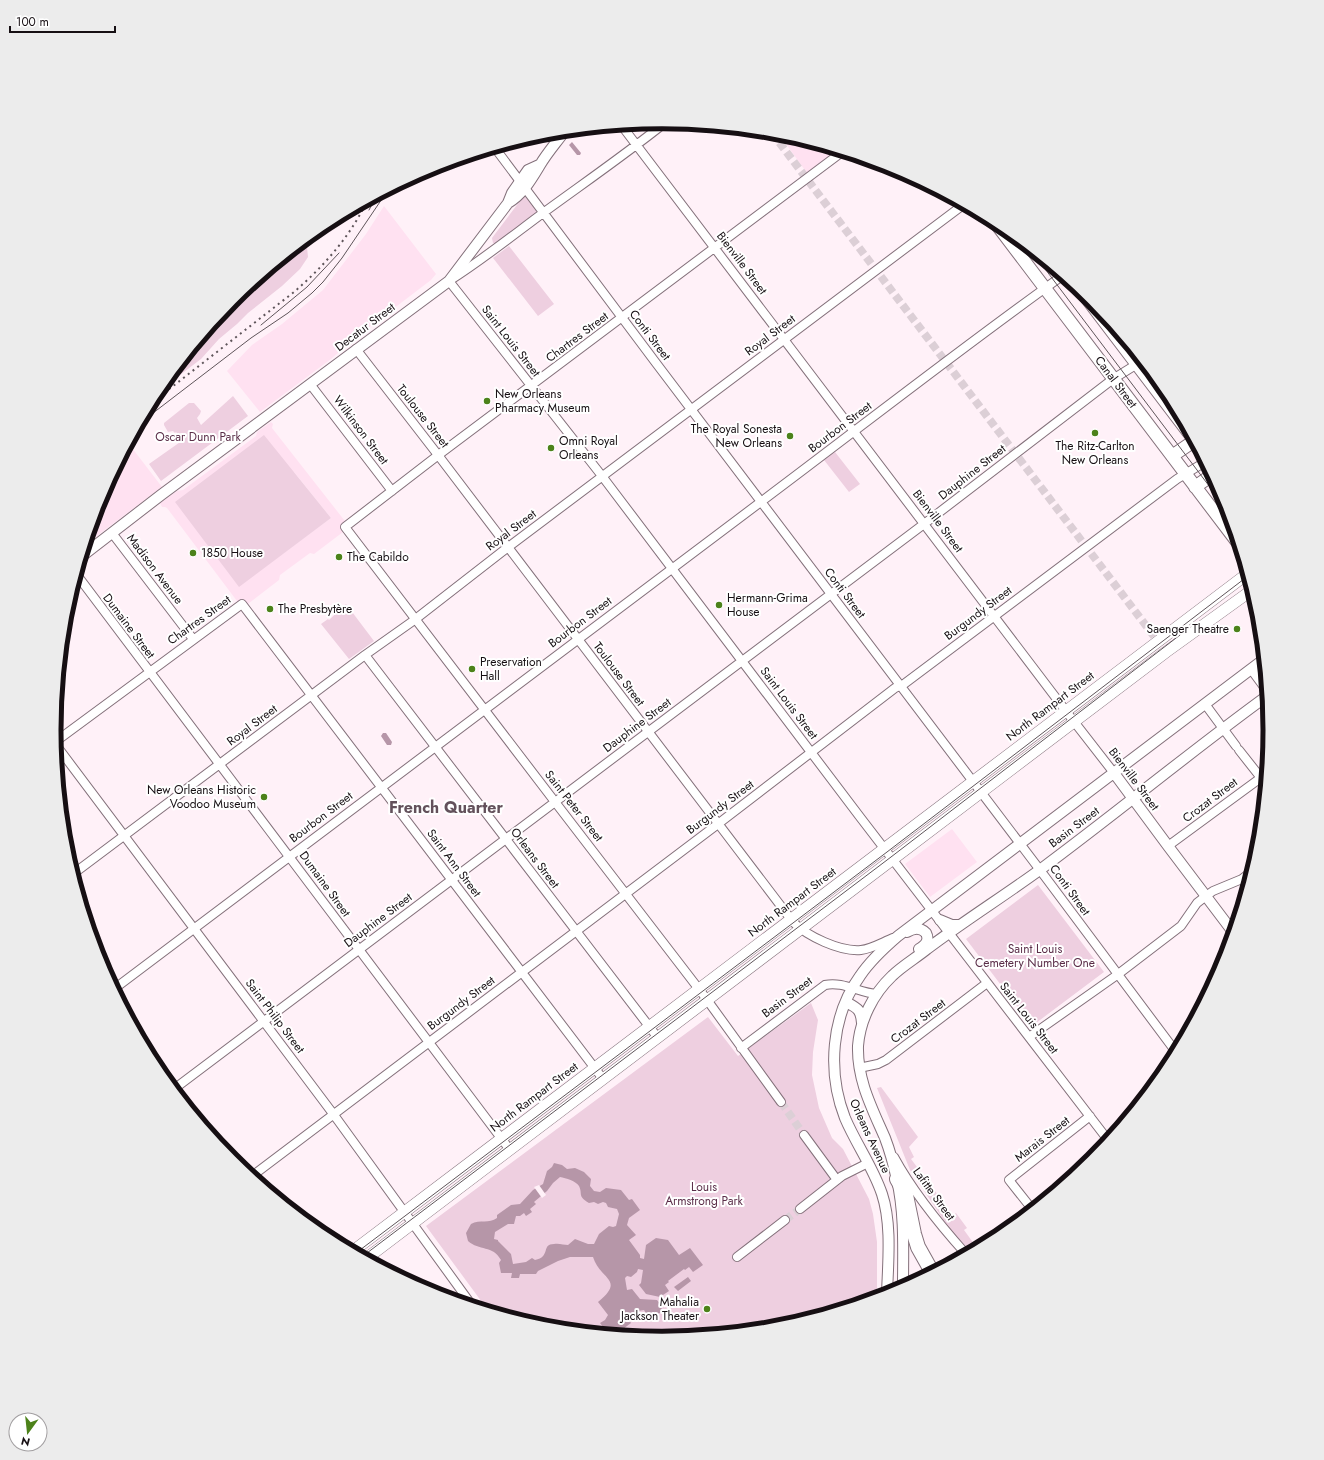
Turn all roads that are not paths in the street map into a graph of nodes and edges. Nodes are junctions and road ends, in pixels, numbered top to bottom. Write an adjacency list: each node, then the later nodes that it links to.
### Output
1 (657, 129): 4 (street, Decatur Street)
2 (625, 130): 4 (street, Bienville Street)
3 (559, 138): 7 (street)
4 (637, 146): 9 (street, Decatur Street); 11 (street, Bienville Street)
5 (498, 152): 7 (street, Conti Street)
6 (838, 155): 11 (street, Chartres Street)
7 (522, 185): 9 (street, Conti Street); 13 (street)
8 (959, 208): 16 (street, Royal Street)
9 (544, 213): 13 (street, Decatur Street); 15 (street, Conti Street)
10 (1007, 238): 14 (main road, Canal Street)
11 (714, 248): 15 (street, Chartres Street); 16 (street, Bienville Street)
12 (1059, 278): 14 (street, Bourbon Street)
13 (449, 281): 17 (street, Decatur Street); 21 (street, Saint Louis Street)
14 (1045, 288): 19 (main road, Canal Street); 23 (street, Bourbon Street)
15 (622, 318): 21 (street, Chartres Street); 22 (street, Conti Street)
16 (784, 340): 22 (street, Royal Street); 23 (street, Bienville Street)
17 (356, 349): 20 (street, Decatur Street); 25 (street, Toulouse Street)
18 (1138, 363): 19 (street, Dauphine Street)
19 (1113, 379): 26 (main road, Canal Street); 34 (street, Dauphine Street)
20 (310, 384): 32 (street, Wilkinson Street); 37 (street, Decatur Street)
21 (531, 386): 25 (street, Chartres Street); 29 (street, Saint Louis Street)
22 (691, 410): 29 (street, Royal Street); 33 (street, Conti Street)
23 (854, 432): 33 (street, Bourbon Street); 34 (street, Bienville Street)
24 (1190, 444): 26 (main road)
25 (438, 455): 32 (street, Chartres Street); 38 (street, Toulouse Street)
26 (1172, 456): 28 (main road, Canal Street)
27 (1201, 464): 28 (street, Burgundy Street)
28 (1185, 474): 31 (main road, Canal Street); 46 (street, Burgundy Street)
29 (602, 476): 38 (street, Royal Street); 40 (street, Saint Louis Street)
30 (1207, 478): 31 (main road)
31 (1195, 487): 36 (main road, Canal Street)
32 (392, 491): 35 (street, Chartres Street)
33 (761, 502): 40 (street, Bourbon Street); 43 (street, Conti Street)
34 (924, 524): 43 (street, Dauphine Street); 46 (street, Bienville Street)
35 (345, 527): 47 (street, Saint Peter Street)
36 (1229, 531)
37 (112, 533): 39 (street, Decatur Street); 48 (street, Madison Avenue)
38 (508, 547): 47 (street, Royal Street); 49 (street, Toulouse Street)
39 (88, 551)
40 (672, 568): 49 (street, Bourbon Street); 51 (street, Saint Louis Street)
41 (1244, 577): 61 (main road, North Rampart Street)
42 (80, 579): 54 (street, Dumaine Street)
43 (831, 594): 51 (street, Dauphine Street); 56 (street, Conti Street)
44 (1247, 594): 62 (main road)
45 (242, 604): 48 (street, Chartres Street); 57 (street, Saint Ann Street)
46 (994, 616): 56 (street, Burgundy Street); 61 (street, Bienville Street)
47 (416, 619): 50 (street, Royal Street); 60 (street, Saint Peter Street)
48 (193, 639): 54 (street, Chartres Street)
49 (577, 639): 60 (street, Bourbon Street); 64 (street, Toulouse Street)
50 (365, 655): 57 (street, Royal Street); 66 (street, Orleans Street)
51 (742, 661): 64 (street, Dauphine Street); 68 (street, Saint Louis Street)
52 (1259, 663): 53 (street, Basin Street)
53 (1252, 669): 55 (street); 59 (street, Basin Street)
54 (149, 672): 65 (street, Chartres Street); 69 (street, Dumaine Street)
55 (1261, 681)
56 (901, 686): 68 (street, Burgundy Street); 73 (street, Conti Street)
57 (311, 695): 69 (street, Royal Street); 74 (street, Saint Ann Street)
58 (1262, 699): 63 (street, Basin Street)
59 (1205, 704): 63 (street); 70 (street, Basin Street)
60 (484, 709): 66 (street, Bourbon Street); 77 (street, Saint Peter Street)
61 (1066, 711): 62 (street, Bienville Street); 73 (main road, North Rampart Street)
62 (1075, 723): 70 (street, Bienville Street); 75 (main road)
63 (1223, 728): 71 (street); 76 (street, Basin Street)
64 (648, 732): 77 (street, Dauphine Street); 78 (street, Toulouse Street)
65 (61, 737)
66 (435, 746): 74 (street, Bourbon Street); 80 (street, Orleans Street)
67 (62, 752): 79 (street, Saint Philip Street)
68 (812, 752): 78 (street, Burgundy Street); 83 (street, Saint Louis Street)
69 (219, 764): 79 (street, Royal Street); 84 (street, Dumaine Street)
70 (1114, 773): 76 (street, Bienville Street); 81 (street, Basin Street)
71 (1261, 775)
72 (1261, 780): 82 (street, Crozat Street)
73 (973, 781): 75 (street, Conti Street); 83 (main road, North Rampart Street)
74 (380, 787): 84 (street, Bourbon Street); 89 (street, Saint Ann Street)
75 (982, 792): 81 (street, Conti Street); 85 (main road)
76 (1133, 799): 82 (street, Bienville Street); 87 (street, Basin Street)
77 (555, 802): 80 (street, Dauphine Street); 90 (street, Saint Peter Street)
78 (718, 824): 90 (street, Burgundy Street); 93 (street, Toulouse Street)
79 (124, 836): 86 (street, Royal Street); 97 (street, Saint Philip Street)
80 (505, 839): 89 (street, Dauphine Street); 99 (street, Orleans Street)
81 (1021, 844): 87 (street, Conti Street); 92 (street, Basin Street)
82 (1168, 846): 91 (street, Bienville Street)
83 (884, 848): 85 (street, Saint Louis Street); 93 (main road, North Rampart Street)
84 (289, 856): 97 (street, Bourbon Street); 102 (street, Dumaine Street)
85 (894, 860): 92 (street, Saint Louis Street); 98 (main road)
86 (78, 870)
87 (1040, 870): 95 (street, Basin Street); 104 (street, Conti Street)
88 (1245, 877): 91 (street)
89 (451, 880): 102 (street, Dauphine Street); 103 (street, Saint Ann Street)
90 (626, 893): 99 (street, Burgundy Street); 108 (street, Saint Peter Street)
91 (1206, 896): 96 (street, Bienville Street); 104 (street)
92 (933, 910): 94 (street, Saint Louis Street); 101 (street, Basin Street)
93 (790, 919): 98 (street, Toulouse Street); 108 (main road, North Rampart Street)
94 (940, 920): 95 (street); 100 (street, Saint Louis Street)
95 (959, 925): 100 (street, Basin Street)
96 (1229, 927)
97 (194, 929): 107 (street, Bourbon Street); 113 (street, Saint Philip Street)
98 (800, 929): 101 (street, Toulouse Street); 111 (main road)
99 (576, 931): 103 (street, Burgundy Street); 115 (street, Orleans Street)
100 (949, 933): 105 (street, Basin Street); 106 (street, Saint Louis Street)
101 (898, 936): 105 (street); 109 (street, Orleans Avenue)
102 (358, 950): 113 (street, Dauphine Street); 118 (street, Dumaine Street)
103 (521, 972): 118 (street, Burgundy Street); 121 (street, Saint Ann Street)
104 (1117, 975): 116 (street); 119 (street, Conti Street)
105 (891, 977): 110 (street, Orleans Avenue)
106 (987, 983): 116 (street, Saint Louis Street); 122 (street, Crozat Street)
107 (118, 986)
108 (699, 988): 111 (street, Saint Peter Street); 115 (main road, North Rampart Street)
109 (852, 989): 110 (street, Basin Street); 112 (street, Orleans Avenue); 120 (street, Basin Street)
110 (877, 994): 114 (street, Orleans Avenue)
111 (708, 1000): 117 (main road); 120 (street, Saint Peter Street)
112 (846, 1002): 114 (street); 133 (street, Orleans Avenue)
113 (264, 1021): 124 (street, Dauphine Street); 126 (street, Saint Philip Street)
114 (862, 1025): 122 (street, Orleans Avenue)
115 (649, 1026): 117 (street, Orleans Street); 121 (main road, North Rampart Street)
116 (1029, 1037): 127 (street, Saint Louis Street)
117 (658, 1038): 123 (main road)
118 (429, 1042): 126 (street, Burgundy Street); 130 (street, Dumaine Street)
119 (1173, 1047)
120 (741, 1048): 125 (street, Saint Peter Street)
121 (594, 1068): 123 (street, Saint Ann Street); 130 (main road, North Rampart Street)
122 (859, 1068): 131 (street, Orleans Avenue)
123 (603, 1079): 132 (main road)
124 (178, 1087)
125 (781, 1102)
126 (334, 1115): 134 (street, Burgundy Street); 139 (street, Saint Philip Street)
127 (1090, 1116): 129 (street, Saint Louis Street); 137 (street, Marais Street)
128 (804, 1135): 136 (street)
129 (1105, 1136)
130 (501, 1138): 132 (street, Dumaine Street); 139 (main road, North Rampart Street)
131 (888, 1146): 135 (street, Orleans Avenue); 143 (street, Lafitte Street)
132 (510, 1150): 141 (main road)
133 (868, 1163): 136 (street); 148 (street, Orleans Avenue)
134 (256, 1173)
135 (897, 1179): 146 (highway); 147 (street, Orleans Avenue)
136 (837, 1180): 138 (street)
137 (1029, 1206)
138 (800, 1208)
139 (404, 1212): 141 (street, Saint Philip Street); 142 (main road, North Rampart Street)
140 (785, 1220): 145 (street)
141 (413, 1224): 144 (main road); 149 (street, Saint Philip Street)
142 (357, 1248)
143 (962, 1250)
144 (371, 1255)
145 (737, 1257)
146 (930, 1268)
147 (903, 1280)
148 (887, 1287)
149 (467, 1298)

